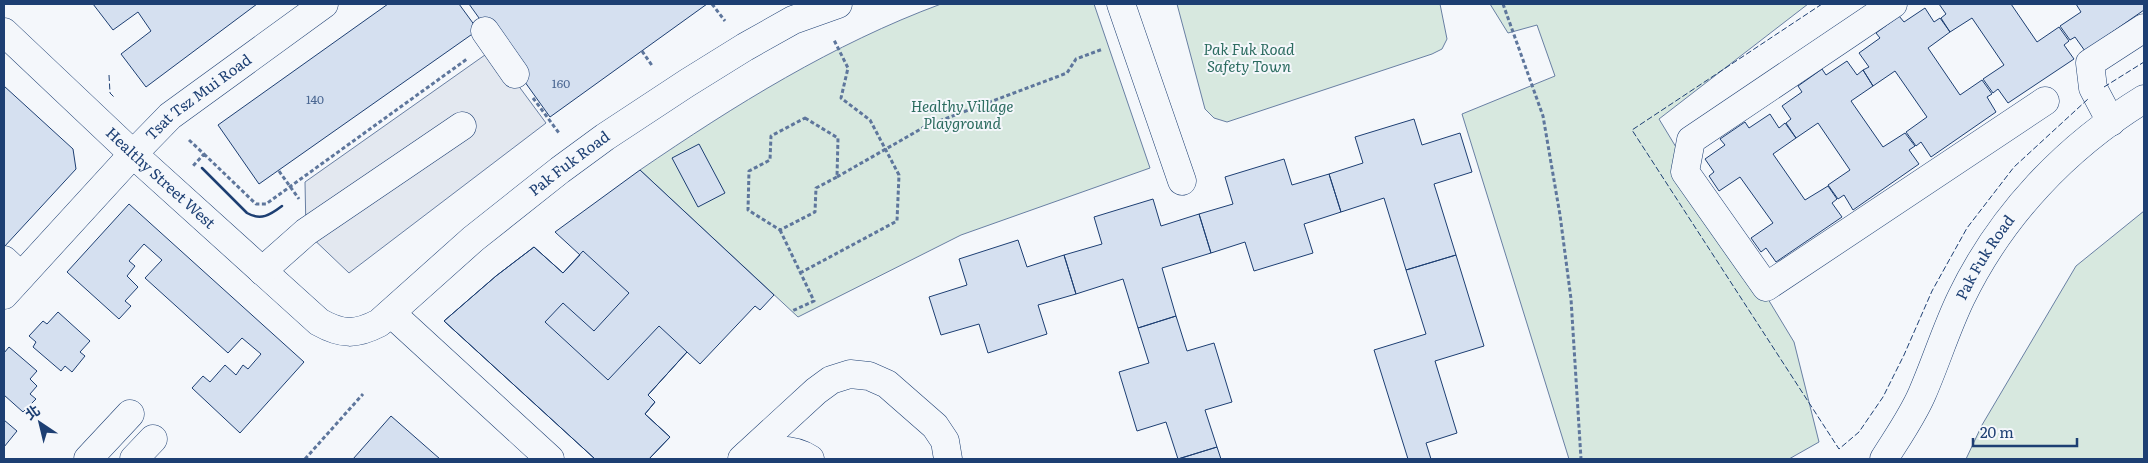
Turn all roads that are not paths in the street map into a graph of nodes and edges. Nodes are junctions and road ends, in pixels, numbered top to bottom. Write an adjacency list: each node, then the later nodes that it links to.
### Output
1 (838, 4): 5 (street, Pak Fuk Road)
2 (1121, 4): 15 (street)
3 (1893, 4): 11 (street)
4 (313, 7): 14 (street, Tsat Tsz Mui Road)
5 (788, 12): 18 (street, Pak Fuk Road)
6 (2144, 28): 12 (street)
7 (4, 32): 14 (street, Healthy Street West)
8 (488, 36): 9 (street)
9 (515, 74)
10 (2144, 100): 12 (street, Pak Fuk Road)
11 (2045, 101)
12 (2111, 122): 28 (street, Pak Fuk Road)
13 (462, 126): 16 (street)
14 (132, 154): 16 (street, Healthy Street West); 17 (street, Tsat Tsz Mui Road)
15 (1182, 181)
16 (262, 271): 19 (street, Healthy Street West)
17 (10, 277)
18 (391, 313): 19 (street, Pak Fuk Road); 25 (street)
19 (319, 322)
20 (130, 414): 23 (street)
21 (153, 439): 24 (street)
22 (745, 457): 26 (street); 27 (street)
23 (88, 459)
24 (134, 459)
25 (550, 459)
26 (810, 459)
27 (948, 459)
28 (1884, 459)

